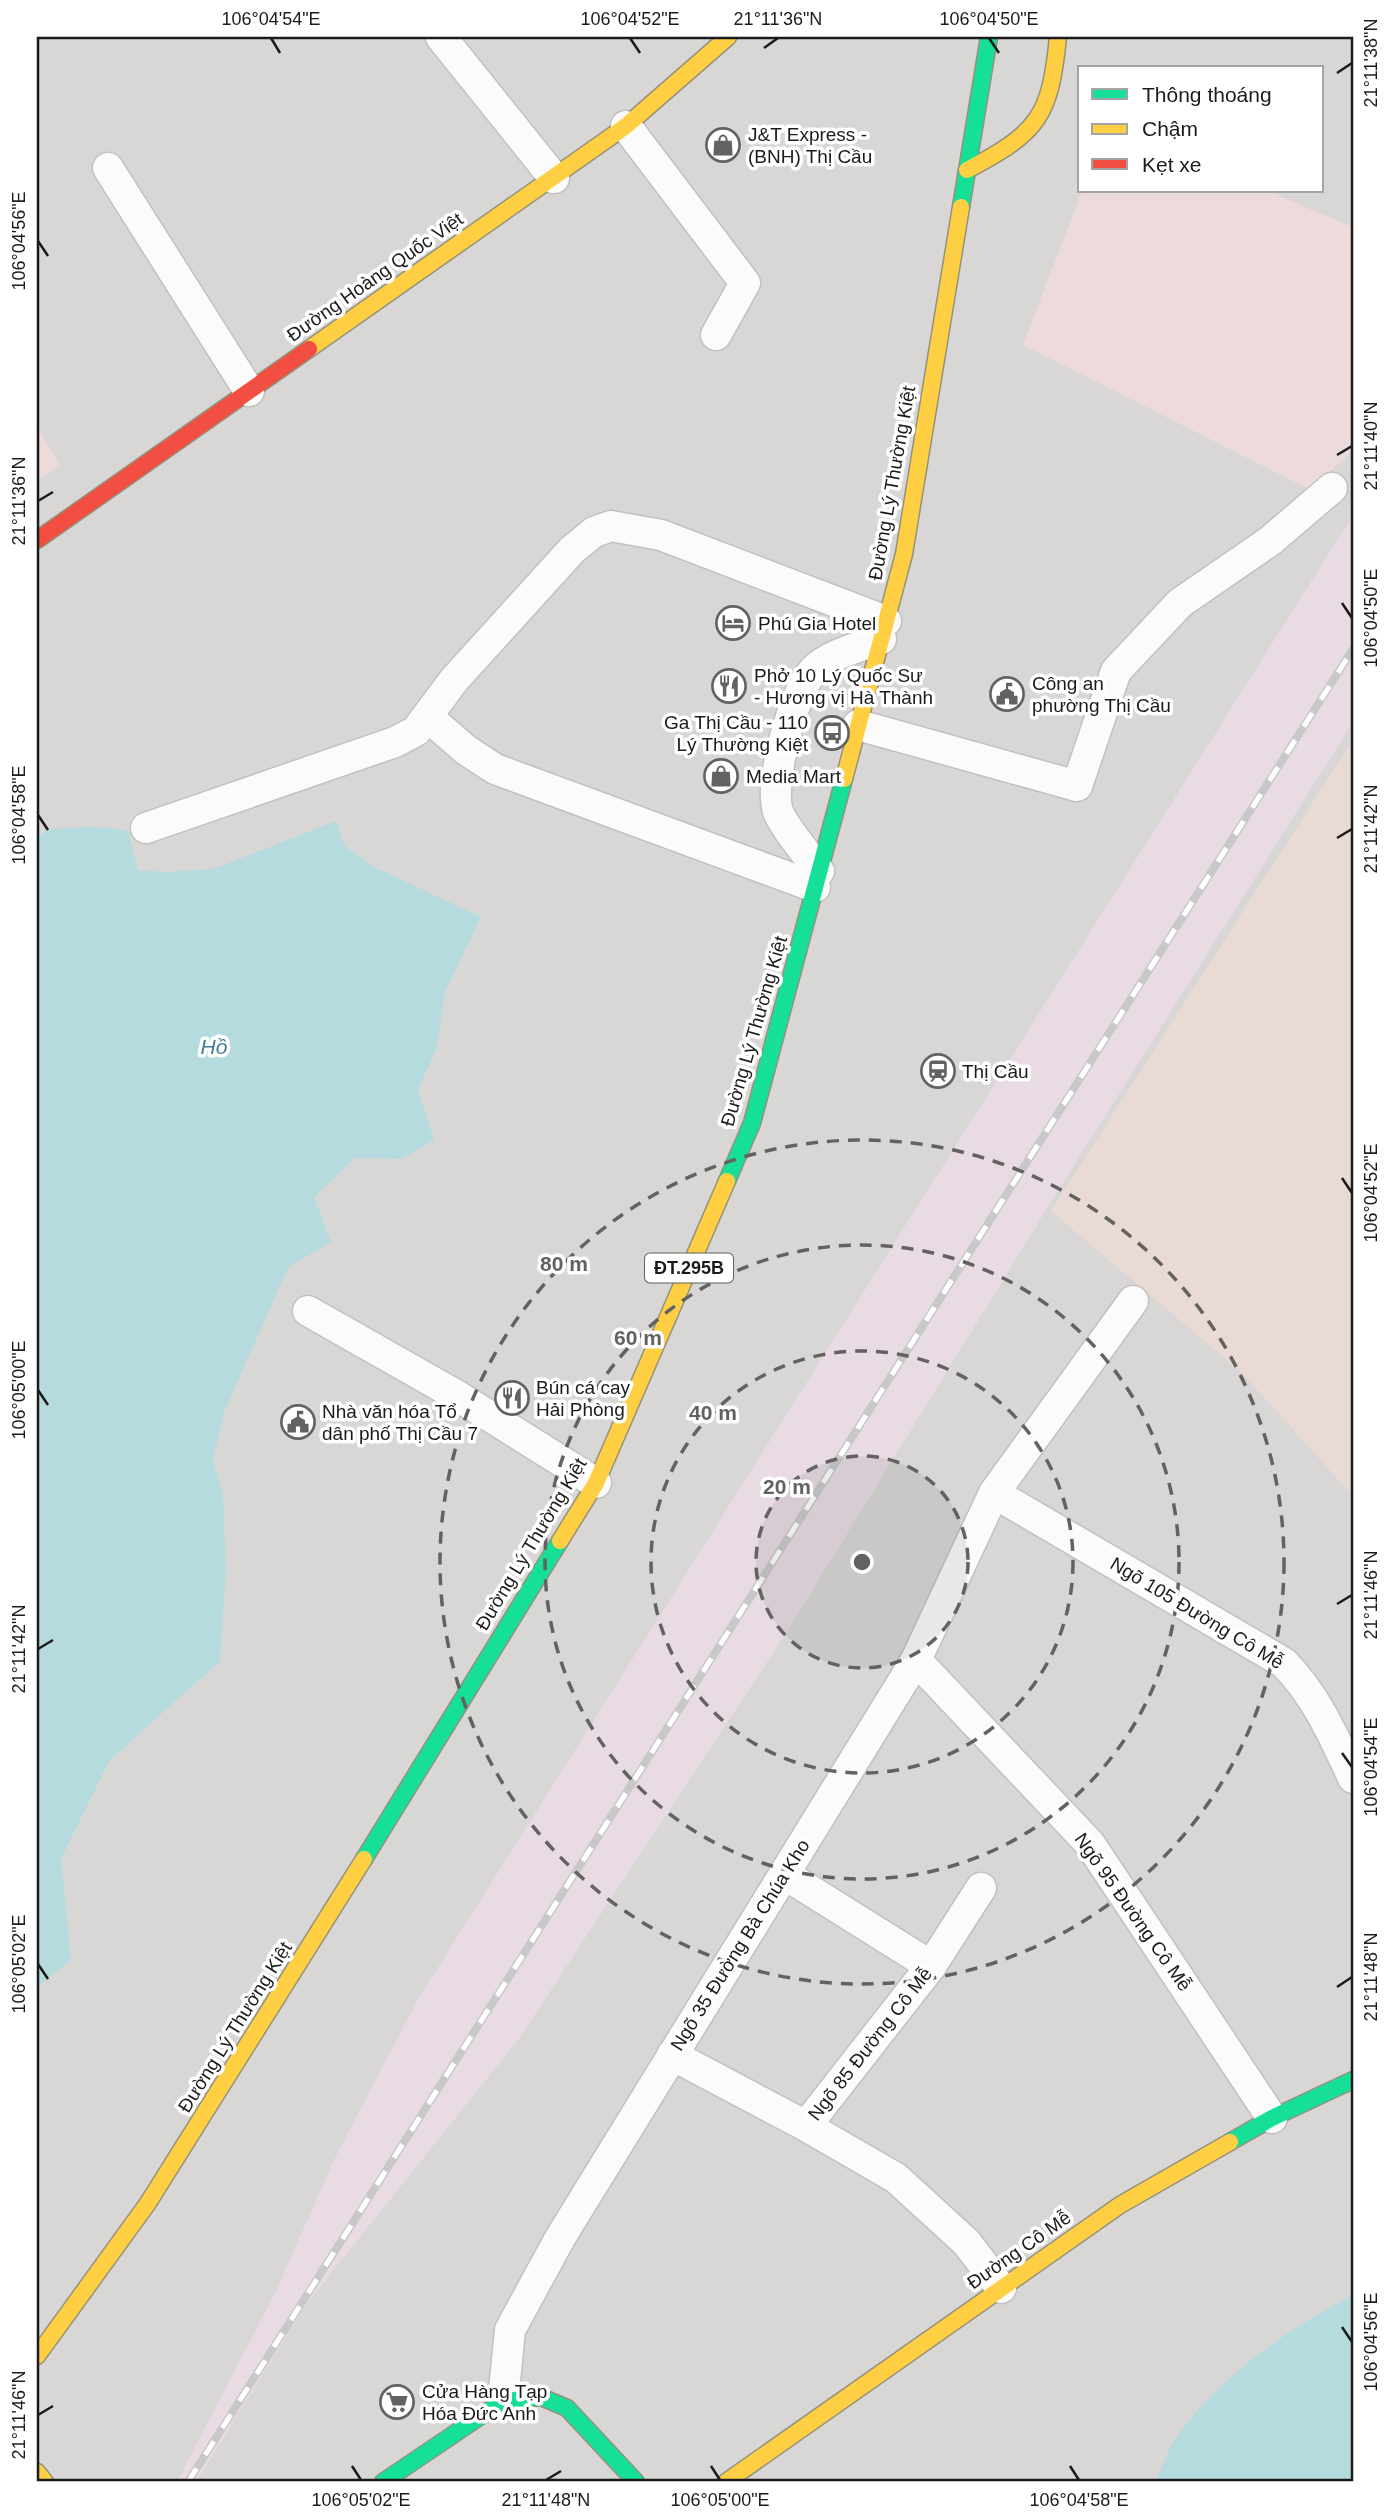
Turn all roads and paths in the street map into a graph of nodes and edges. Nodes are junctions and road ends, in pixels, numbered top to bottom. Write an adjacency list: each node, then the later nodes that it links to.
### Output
1 (441, 37): 8 (street)
2 (729, 37): 5 (main road, Đường Hoàng Quốc Việt)
3 (989, 37): 7 (main road, Đường Lý Thường Kiệt / ĐT.295B)
4 (1058, 37): 7 (main road)
5 (626, 126): 8 (main road, Đường Hoàng Quốc Việt); 9 (street)
6 (108, 168): 10 (street)
7 (967, 170): 13 (main road, Đường Lý Thường Kiệt / ĐT.295B)
8 (554, 178): 10 (main road, Đường Hoàng Quốc Việt)
9 (716, 335)
10 (248, 391): 12 (main road, Đường Hoàng Quốc Việt)
11 (1332, 488): 15 (street)
12 (37, 540)
13 (883, 630): 14 (street); 15 (main road, Đường Lý Thường Kiệt / ĐT.295B); 17 (street)
14 (428, 717): 16 (street); 17 (street)
15 (858, 725): 17 (main road, Đường Lý Thường Kiệt / ĐT.295B)
16 (146, 828)
17 (817, 879): 20 (main road, Đường Lý Thường Kiệt / ĐT.295B)
18 (1133, 1301): 21 (street, Ngõ 35 Đường Bà Chúa Kho)
19 (308, 1311): 20 (street)
20 (596, 1483): 32 (main road, Đường Lý Thường Kiệt / ĐT.295B)
21 (994, 1493): 22 (street, Ngõ 35 Đường Bà Chúa Kho); 23 (street, Ngõ 105 Đường Cô Mễ)
22 (916, 1660): 24 (street, Ngõ 35 Đường Bà Chúa Kho); 29 (street, Ngõ 95 Đường Cô Mễ)
23 (1351, 1768)
24 (784, 1874): 26 (street); 27 (street, Ngõ 35 Đường Bà Chúa Kho)
25 (981, 1888): 26 (street, Ngõ 85 Đường Cô Mễ)
26 (931, 1966): 30 (street, Ngõ 85 Đường Cô Mễ)
27 (672, 2055): 30 (street); 33 (street, Ngõ 35 Đường Bà Chúa Kho)
28 (1353, 2080): 29 (main road, Đường Cô Mễ)
29 (1272, 2118): 31 (main road, Đường Cô Mễ)
30 (806, 2126): 31 (street, Ngõ 85 Đường Cô Mễ)
31 (1001, 2288): 38 (main road, Đường Cô Mễ)
32 (37, 2356)
33 (503, 2401): 35 (main road); 37 (main road)
34 (37, 2472): 36 (main road)
35 (394, 2480)
36 (46, 2482)
37 (636, 2482)
38 (726, 2482)

